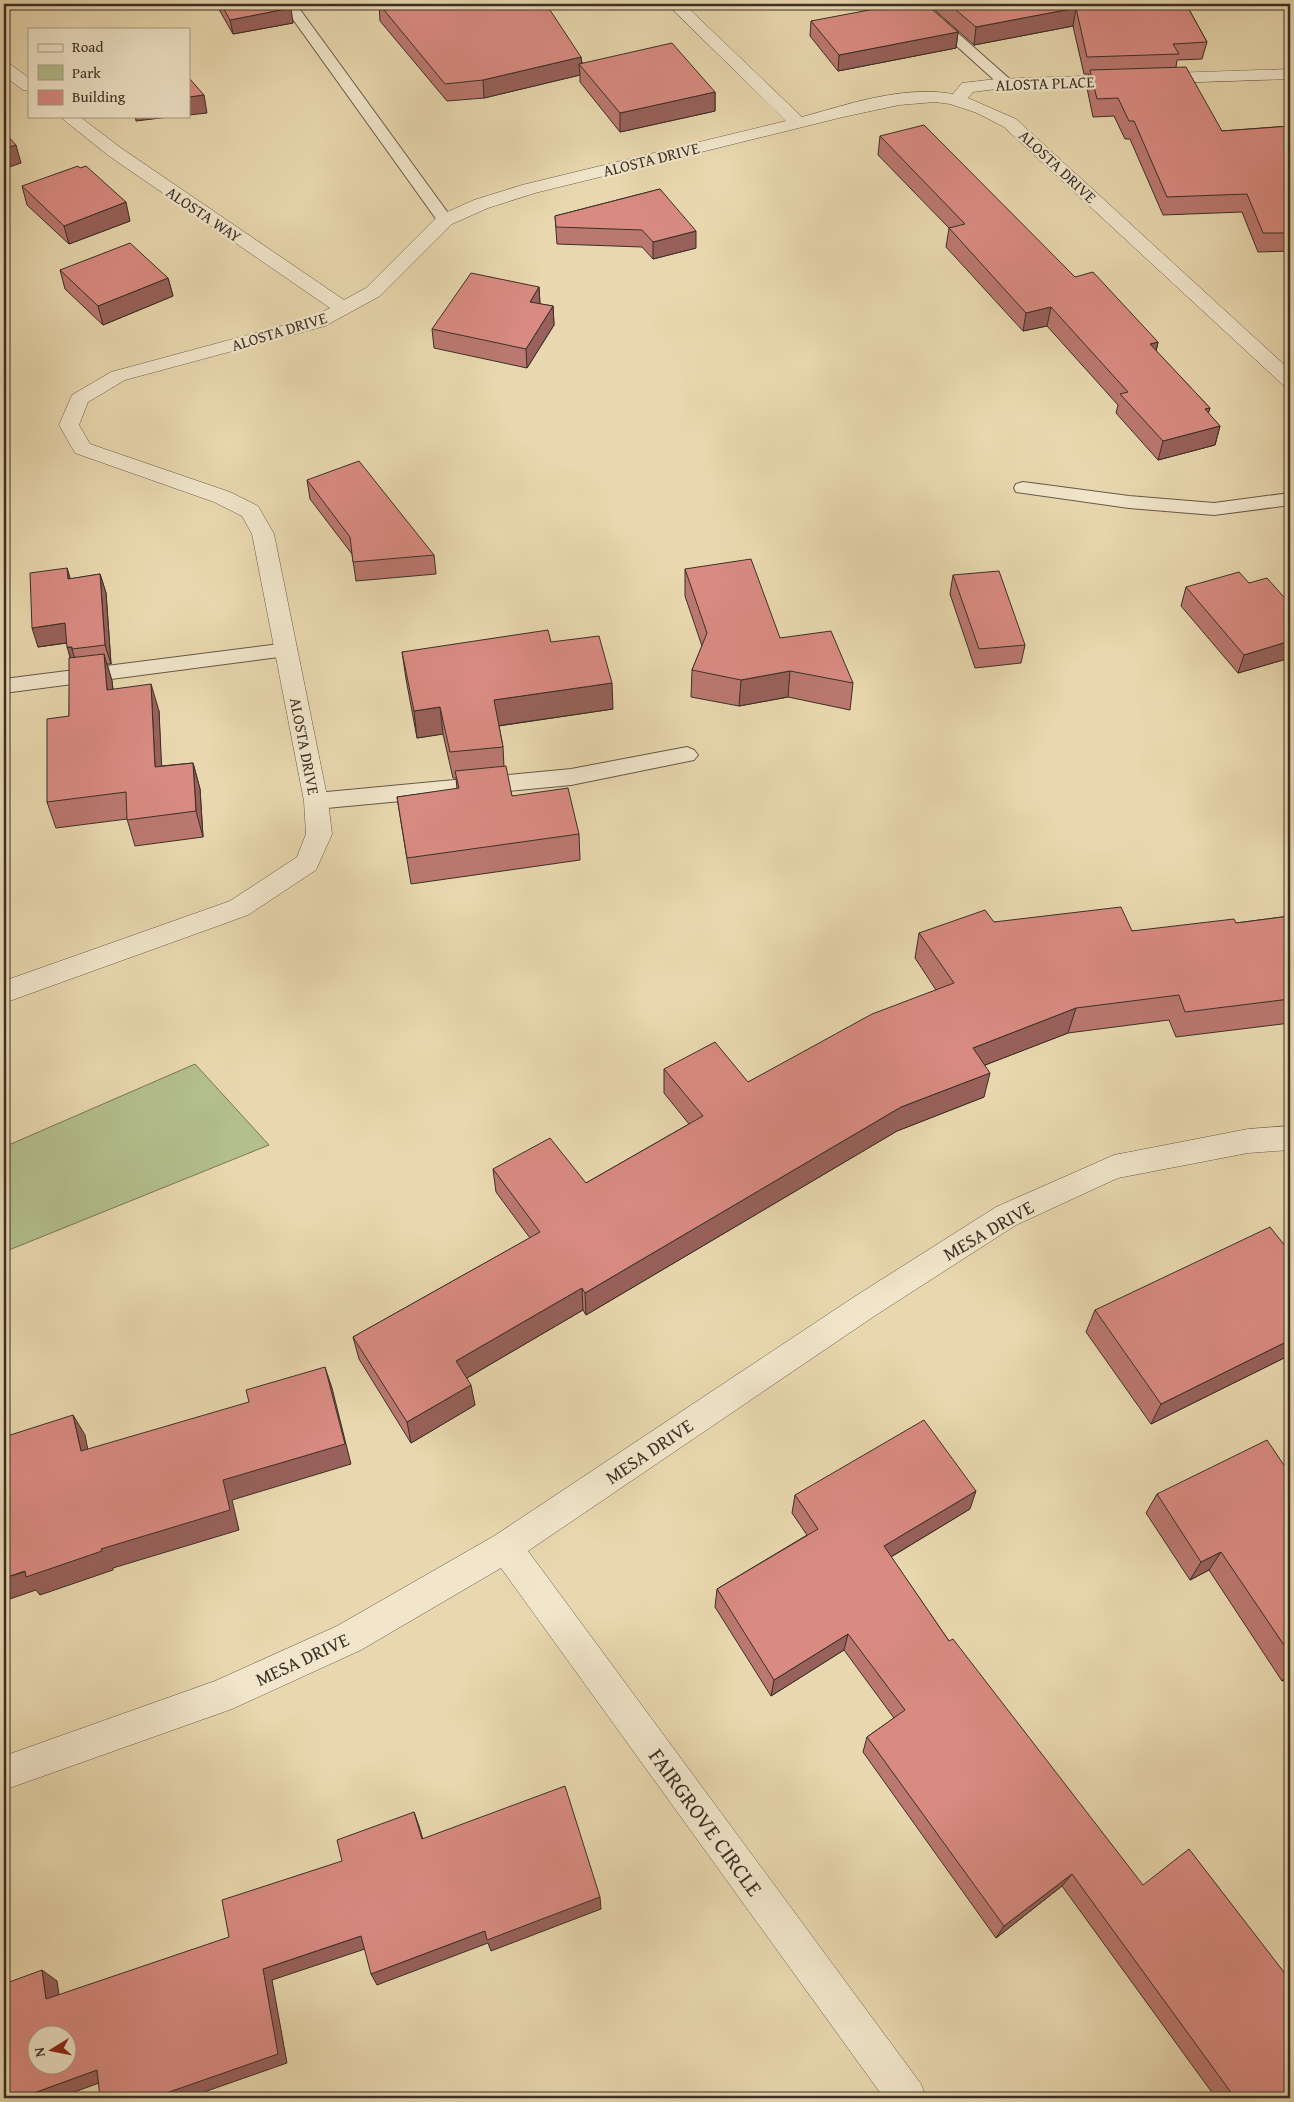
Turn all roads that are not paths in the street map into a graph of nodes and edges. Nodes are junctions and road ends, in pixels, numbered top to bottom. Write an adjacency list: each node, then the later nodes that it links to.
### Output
1 (288, 4): 11 (lane)
2 (675, 4): 10 (street)
3 (916, 4): 6 (lane)
4 (4, 68): 7 (street)
5 (1290, 74): 6 (street, ALOSTA PLACE)
6 (1007, 84): 8 (street, ALOSTA PLACE)
7 (28, 85)
8 (957, 101): 10 (street, ALOSTA DRIVE); 13 (street, ALOSTA DRIVE)
9 (71, 118): 12 (street, ALOSTA WAY)
10 (798, 123): 11 (street, ALOSTA DRIVE)
11 (445, 220): 12 (street, ALOSTA DRIVE)
12 (343, 308): 16 (street, ALOSTA DRIVE)
13 (1290, 382)
14 (1023, 488): 15 (lane)
15 (1290, 499)
16 (287, 650): 17 (lane); 19 (street, ALOSTA DRIVE)
17 (4, 686)
18 (687, 755): 19 (lane)
19 (316, 801): 20 (street, ALOSTA DRIVE)
20 (4, 992)
21 (1290, 1138): 22 (street, MESA DRIVE)
22 (506, 1547): 23 (street, MESA DRIVE); 24 (street, FAIRGROVE CIRCLE)
23 (4, 1773)
24 (907, 2098)

